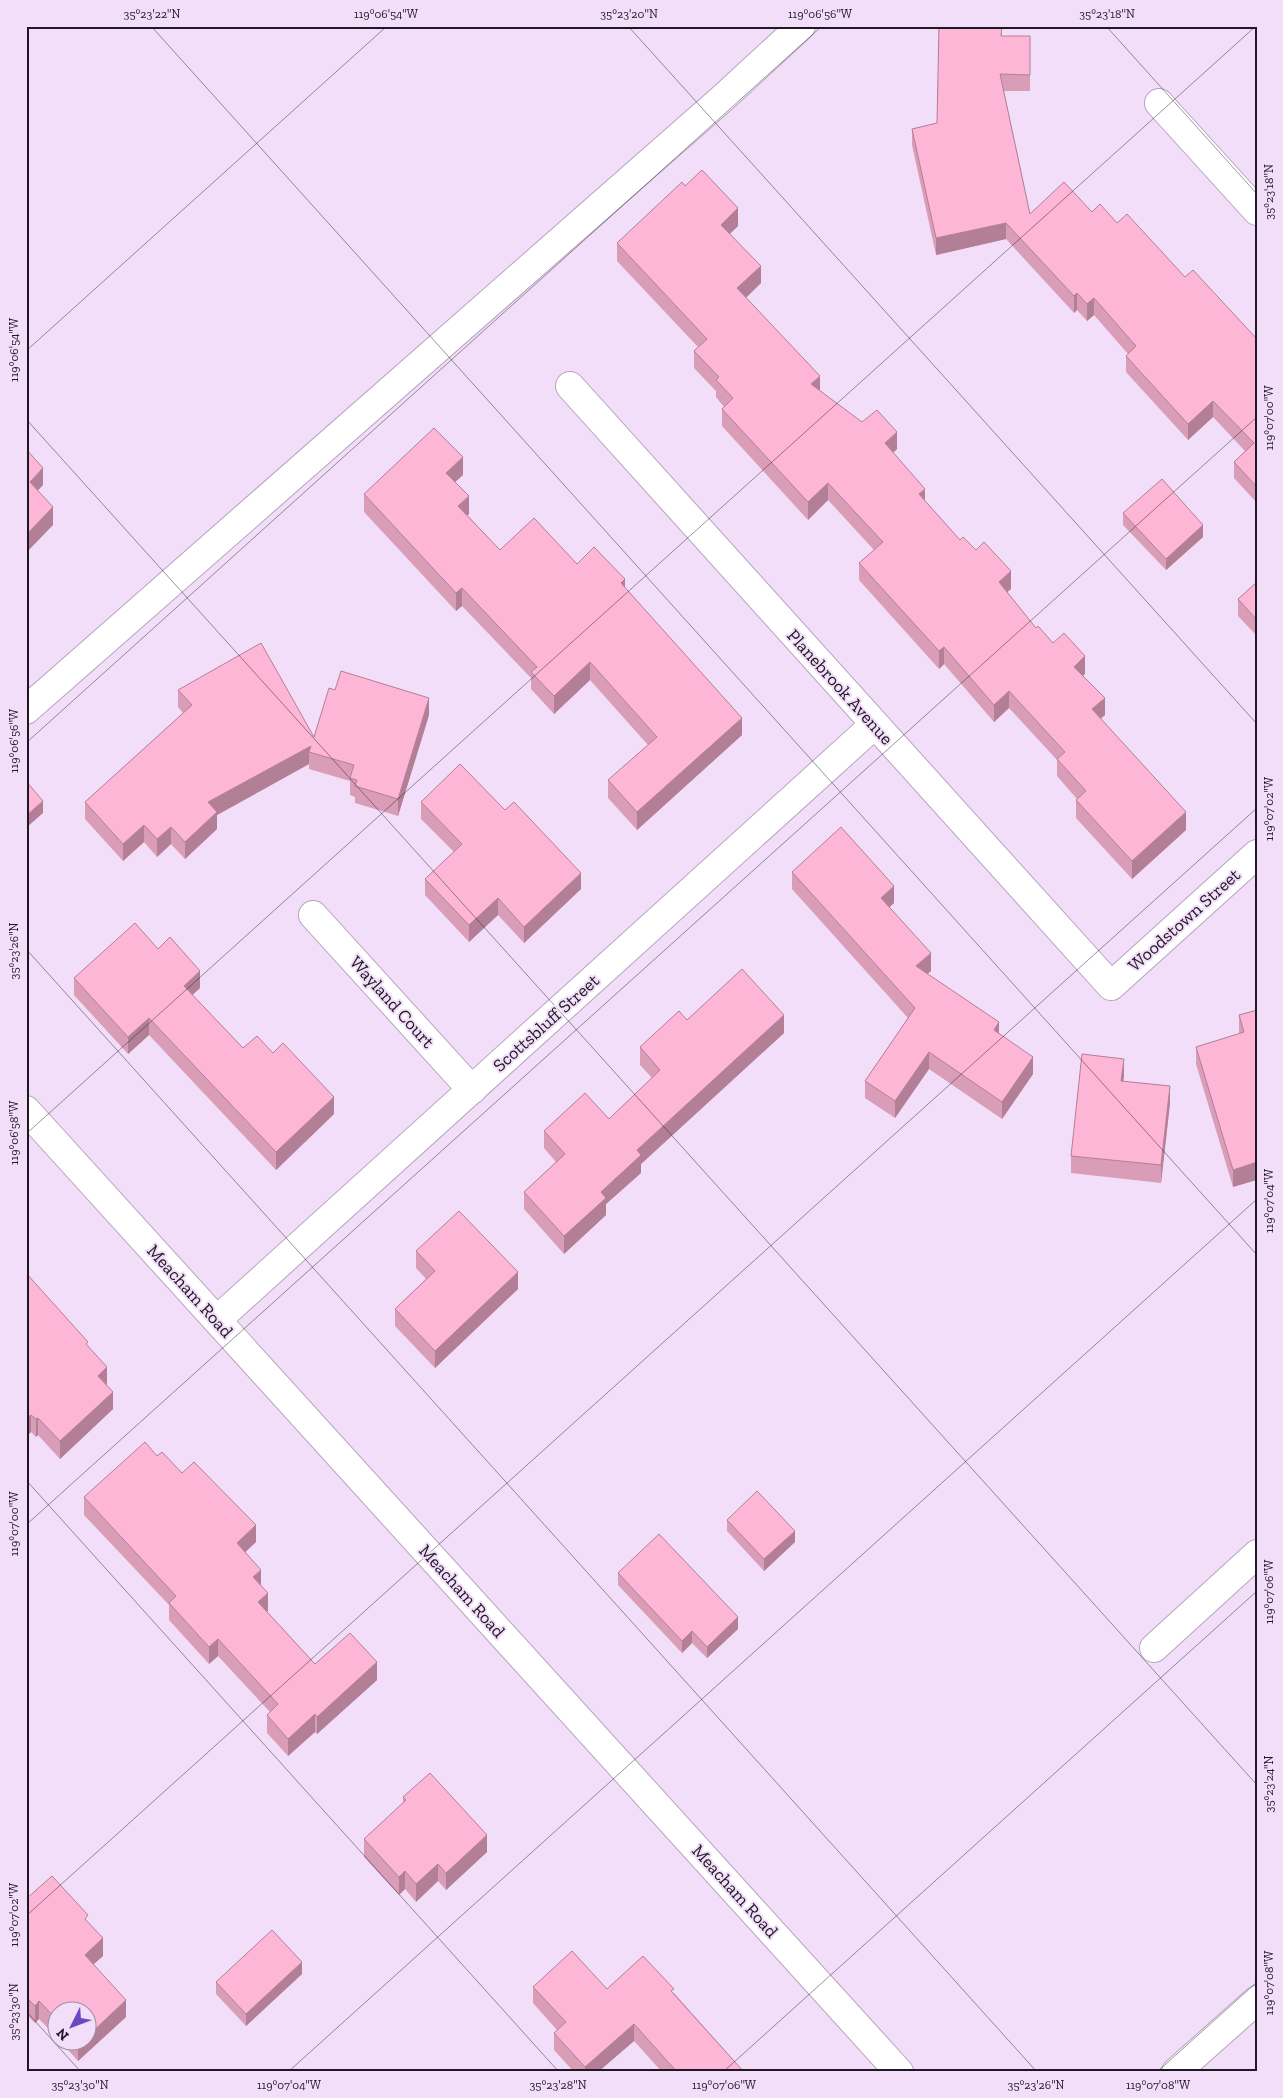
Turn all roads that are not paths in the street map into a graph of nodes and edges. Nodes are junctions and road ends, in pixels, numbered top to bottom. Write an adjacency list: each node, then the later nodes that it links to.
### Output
1 (801, 26): 5 (street)
2 (1159, 103): 3 (street)
3 (1257, 211)
4 (570, 386): 6 (street, Planebrook Avenue)
5 (26, 710)
6 (874, 725): 9 (street, Planebrook Avenue); 10 (street, Scottsbluff Street)
7 (1257, 854): 9 (street, Woodstown Street)
8 (313, 914): 10 (street, Wayland Court)
9 (1111, 986)
10 (472, 1090): 12 (street, Scottsbluff Street)
11 (26, 1110): 12 (street, Meacham Road)
12 (217, 1320): 16 (street, Meacham Road)
13 (1257, 1554): 14 (street)
14 (1154, 1648)
15 (1257, 2000): 17 (street)
16 (899, 2072)
17 (1176, 2072)

